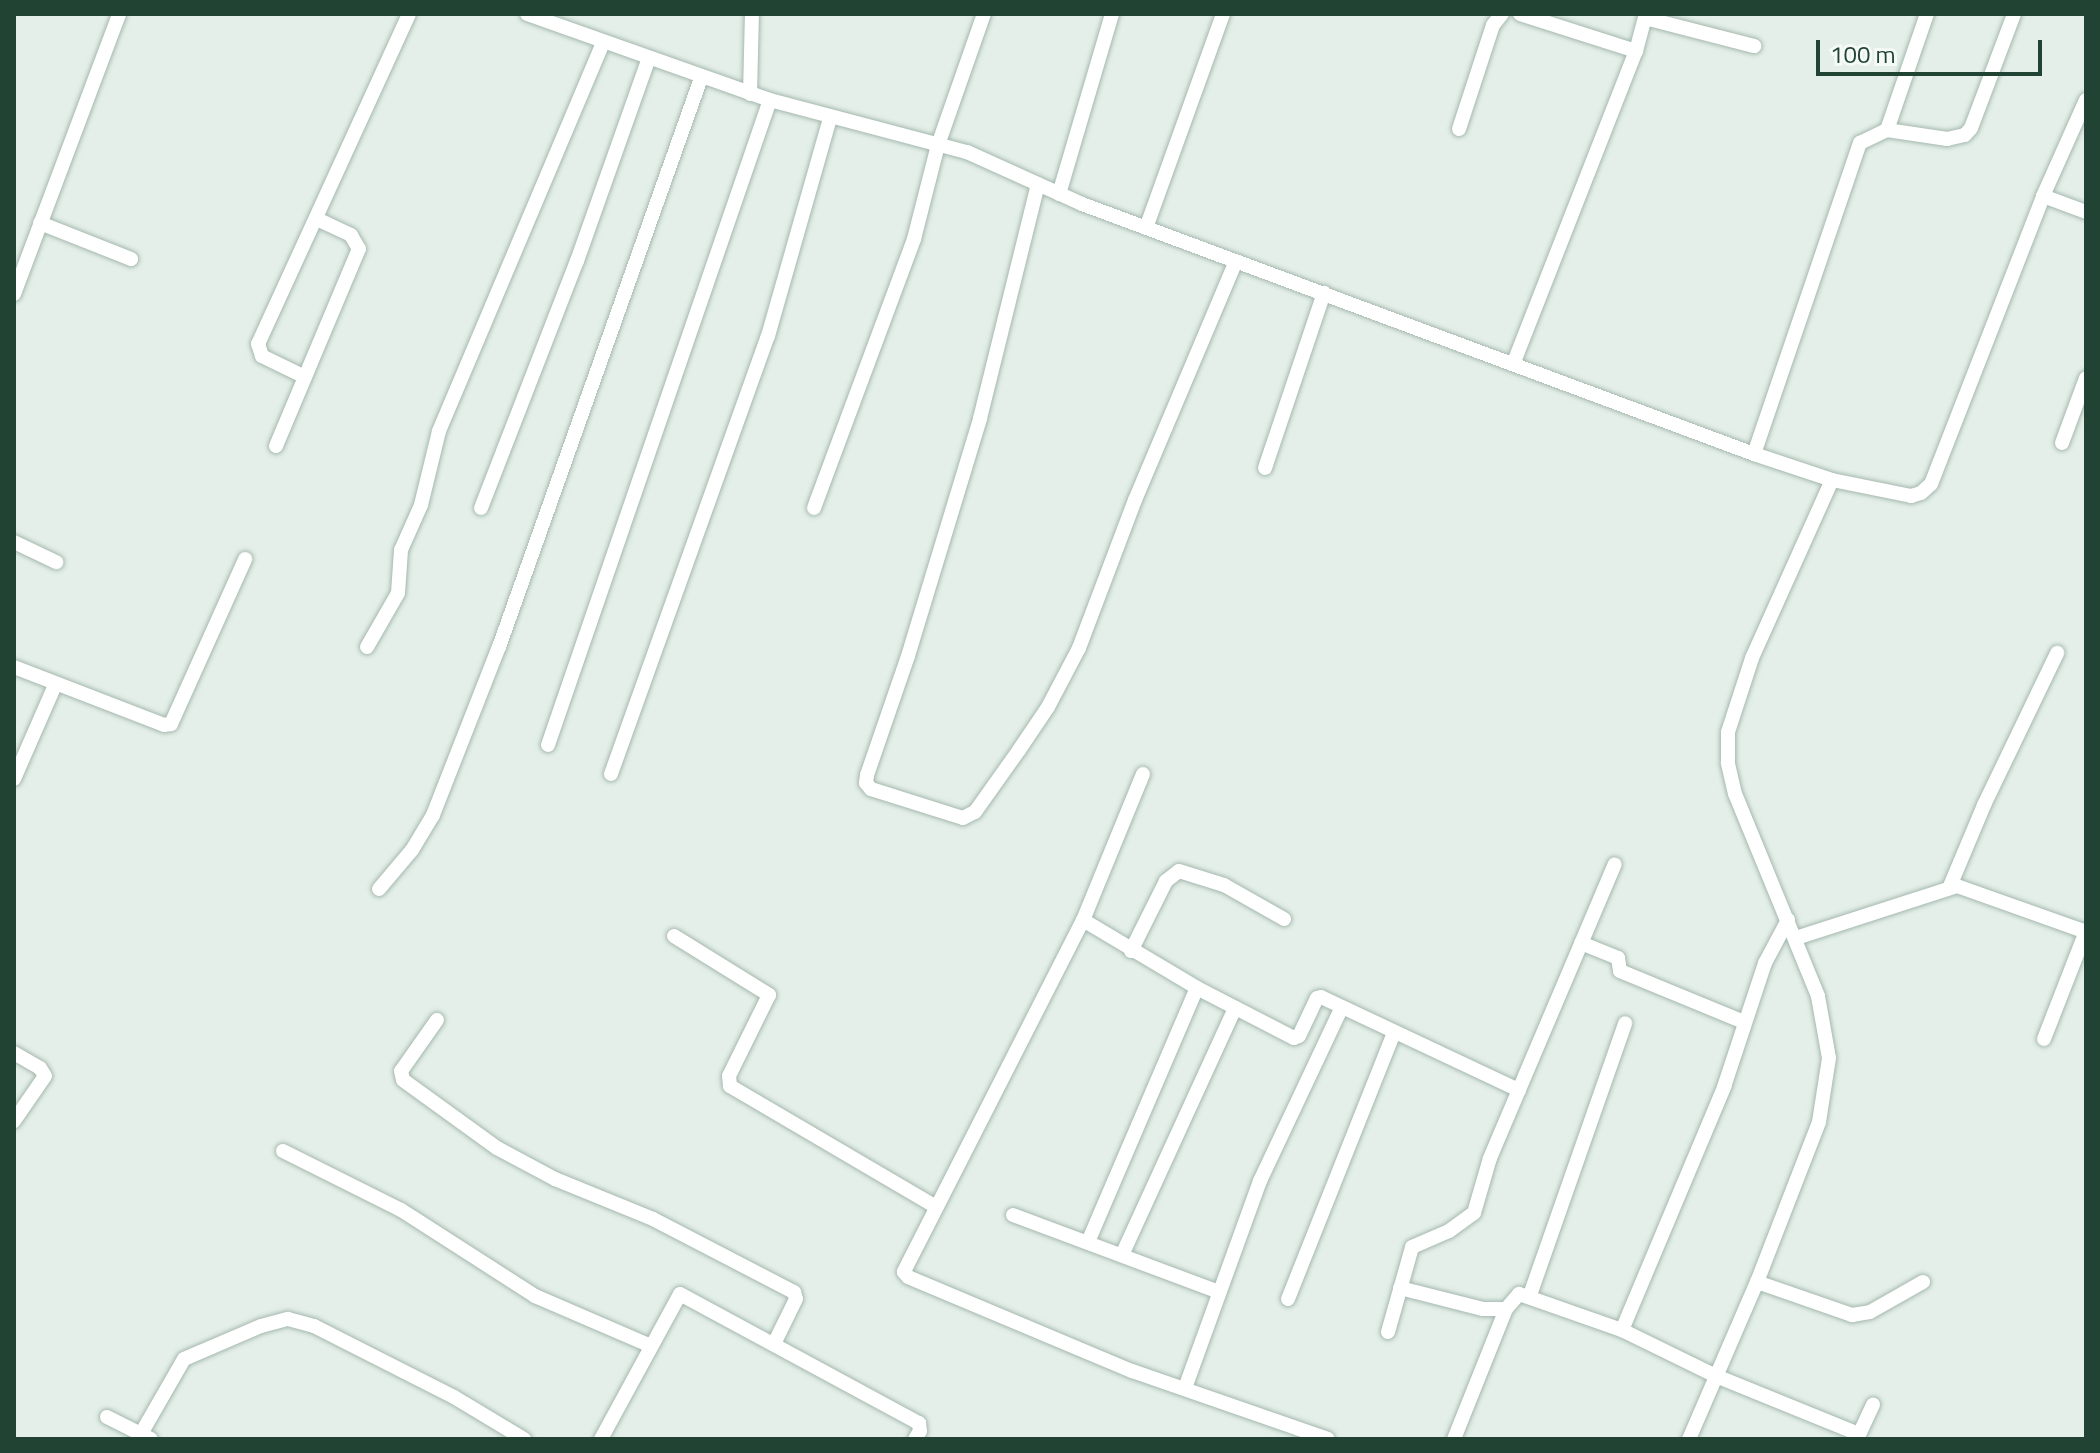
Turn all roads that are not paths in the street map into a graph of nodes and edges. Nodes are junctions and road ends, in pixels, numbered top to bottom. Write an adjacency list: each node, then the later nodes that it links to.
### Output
1 (119, 14): 30 (street)
2 (409, 14): 29 (street)
3 (527, 14): 13 (street)
4 (752, 14): 18 (street)
5 (984, 14): 24 (street)
6 (1112, 14): 26 (street)
7 (1223, 14): 31 (street)
8 (1502, 14): 22 (street)
9 (1520, 14): 15 (street)
10 (1927, 14): 23 (street)
11 (2014, 14): 23 (street)
12 (1646, 16): 14 (street); 15 (street)
13 (603, 43): 16 (street); 51 (street)
14 (1754, 46)
15 (1636, 51): 38 (street)
16 (648, 60): 17 (street); 46 (street)
17 (701, 78): 18 (street); 61 (street)
18 (750, 94): 19 (street)
19 (770, 100): 21 (street); 55 (street)
20 (2086, 100): 27 (street)
21 (830, 118): 24 (street); 56 (street)
22 (1459, 129)
23 (1887, 130): 43 (street)
24 (938, 145): 25 (street); 47 (street)
25 (1038, 184): 26 (street); 35 (street)
26 (1059, 194): 31 (street)
27 (2043, 196): 28 (street); 45 (street)
28 (2086, 212)
29 (317, 219): 39 (street); 39 (street)
30 (40, 223): 33 (street); 34 (street)
31 (1146, 228): 35 (street)
32 (14, 243): 33 (street)
33 (30, 250): 37 (street)
34 (131, 259)
35 (1236, 261): 36 (street)
36 (1324, 293): 38 (street); 44 (street)
37 (14, 294)
38 (1514, 362): 43 (street)
39 (305, 377): 42 (street)
40 (2086, 378): 41 (street)
41 (2062, 443)
42 (276, 446)
43 (1754, 454): 45 (street)
44 (1265, 468)
45 (1832, 480): 64 (street)
46 (481, 508)
47 (814, 508)
48 (14, 542): 50 (street)
49 (245, 559): 54 (street)
50 (56, 562)
51 (367, 647)
52 (2057, 653): 60 (street)
53 (14, 667): 54 (street)
54 (55, 685): 58 (street)
55 (548, 745)
56 (611, 774)
57 (1143, 774): 63 (street)
58 (14, 779)
59 (1615, 864): 68 (street)
60 (1950, 886): 65 (street); 67 (street)
61 (379, 889)
62 (1284, 919): 69 (street)
63 (1083, 920): 69 (street); 82 (street)
64 (1788, 920): 67 (street); 74 (street)
65 (2086, 931): 77 (street)
66 (674, 936): 82 (street)
67 (1796, 938): 86 (street)
68 (1581, 943): 74 (street); 79 (street)
69 (1131, 951): 70 (street)
70 (1197, 988): 72 (street); 84 (street)
71 (1342, 1007): 72 (street); 76 (street); 89 (street)
72 (1235, 1008): 85 (street)
73 (437, 1020): 95 (street)
74 (1744, 1022): 93 (street)
75 (1625, 1023): 90 (street)
76 (1394, 1033): 79 (street); 91 (street)
77 (2044, 1039)
78 (14, 1053): 80 (street)
79 (1519, 1090): 88 (street)
80 (14, 1121)
81 (283, 1151): 96 (street)
82 (936, 1207): 98 (street)
83 (1013, 1215): 84 (street)
84 (1088, 1242): 85 (street)
85 (1122, 1255): 89 (street)
86 (1757, 1282): 87 (street); 97 (street)
87 (1923, 1282)
88 (1400, 1288): 92 (street); 94 (street)
89 (1219, 1292): 98 (street)
90 (1530, 1295): 92 (street); 93 (street)
91 (1288, 1299)
92 (1506, 1309): 107 (street)
93 (1622, 1330): 97 (street)
94 (1388, 1332)
95 (774, 1344): 96 (street); 105 (street)
96 (651, 1346): 104 (street)
97 (1716, 1376): 102 (street); 108 (street)
98 (1185, 1388): 106 (street)
99 (1873, 1404): 102 (street)
100 (107, 1417): 101 (street)
101 (143, 1437): 103 (street)
102 (1858, 1437)
103 (524, 1439)
104 (601, 1439)
105 (915, 1439)
106 (1328, 1439)
107 (1454, 1439)
108 (1689, 1439)

